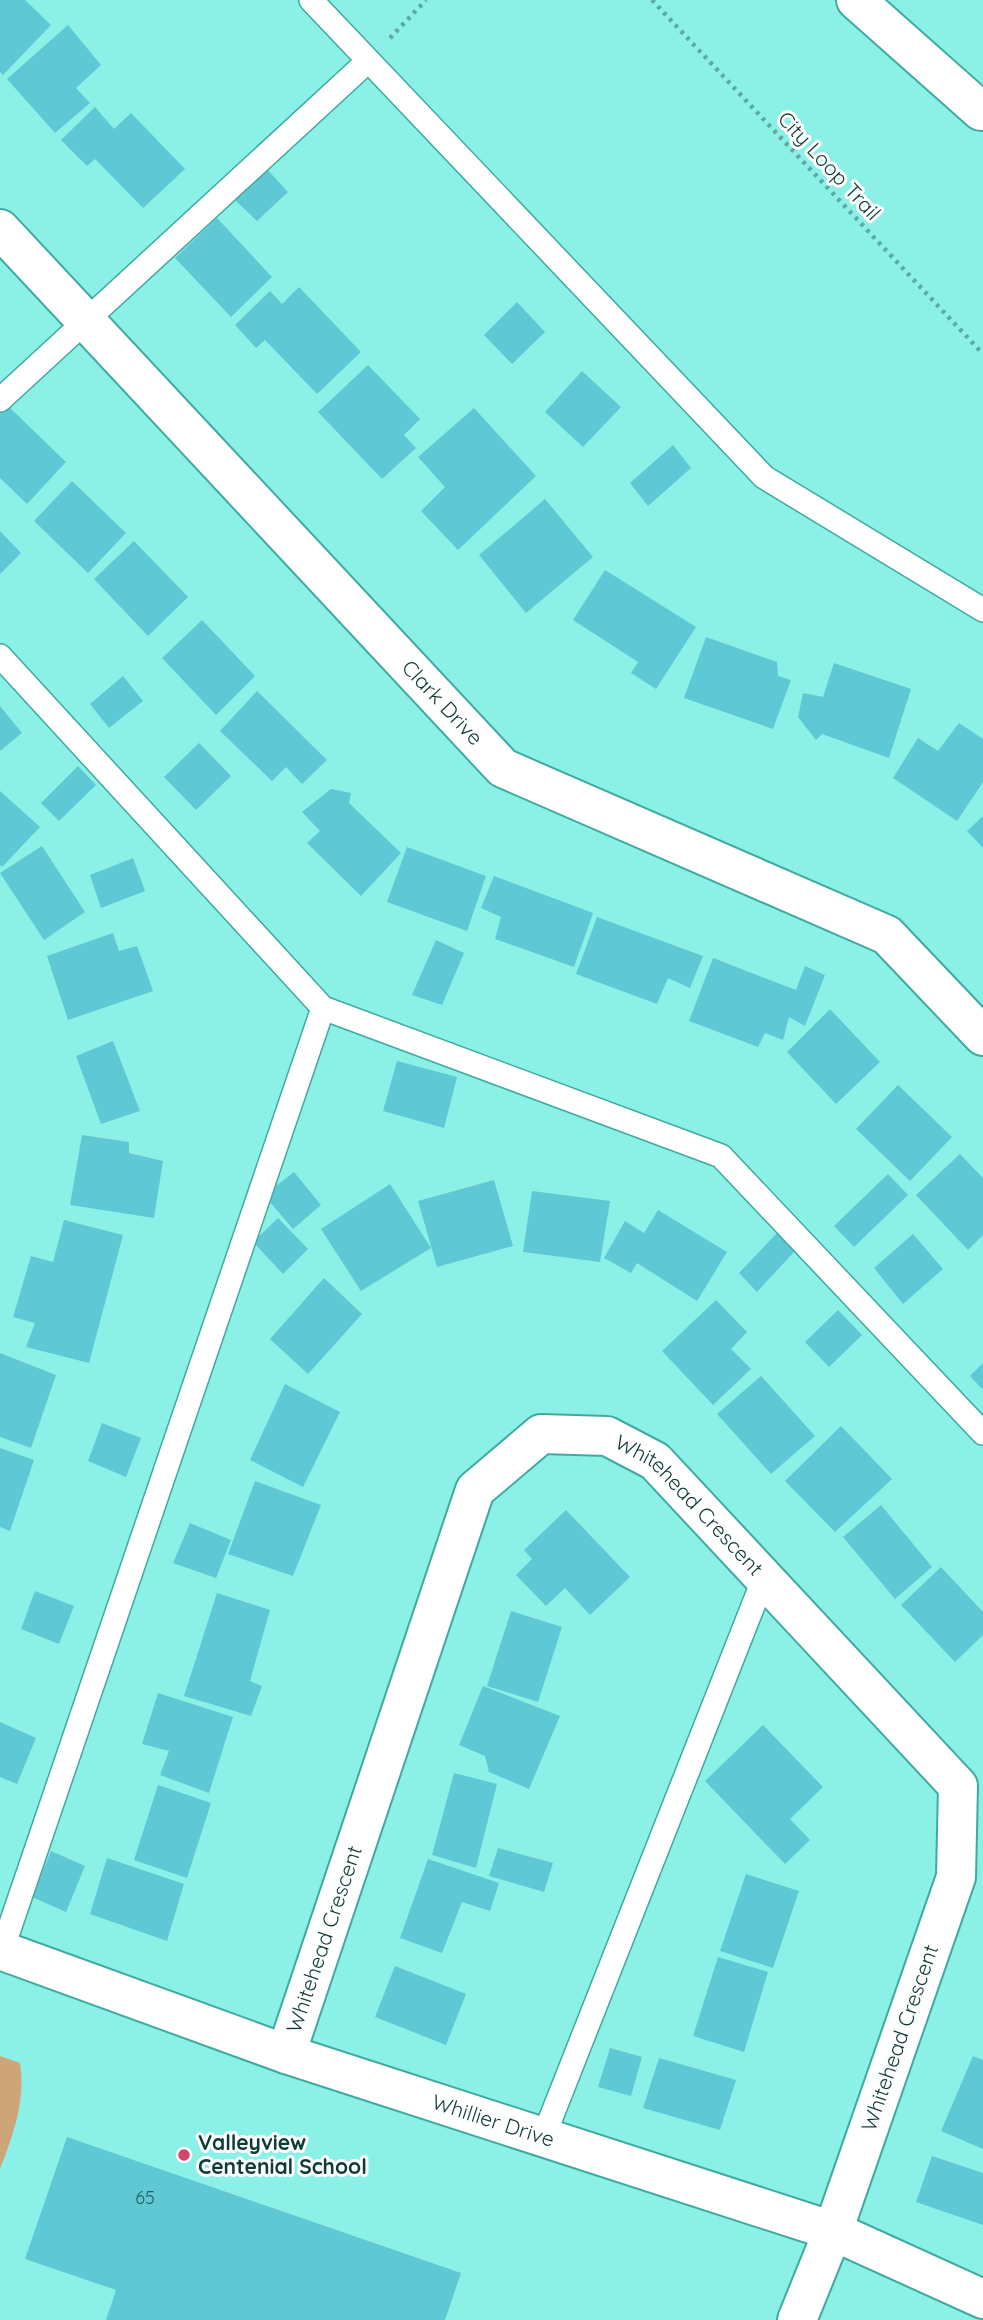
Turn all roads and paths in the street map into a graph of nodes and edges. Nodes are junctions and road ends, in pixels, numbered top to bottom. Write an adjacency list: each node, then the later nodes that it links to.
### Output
1 (311, 0): 6 (lane)
2 (426, 0): 6 (path)
3 (652, 0): 10 (path, City Loop Trail)
4 (856, 0): 7 (street)
5 (888, 0): 7 (street)
6 (368, 61): 9 (lane); 12 (lane)
7 (982, 112)
8 (0, 229): 9 (street, Clark Drive)
9 (86, 321): 11 (lane); 15 (street, Clark Drive)
10 (983, 354)
11 (0, 400)
12 (983, 610)
13 (0, 656): 14 (lane)
14 (323, 1008): 16 (lane); 18 (lane)
15 (983, 1036)
16 (983, 1433)
17 (764, 1578): 19 (street, Whitehead Crescent); 20 (lane); 21 (street, Whitehead Crescent)
18 (1, 1950): 19 (street, Whillier Drive)
19 (286, 2054): 20 (street, Whillier Drive)
20 (543, 2138): 21 (street, Whillier Drive)
21 (833, 2231): 22 (street, Whillier Drive); 23 (street, Whitehead Crescent)
22 (983, 2299)
23 (797, 2320)

